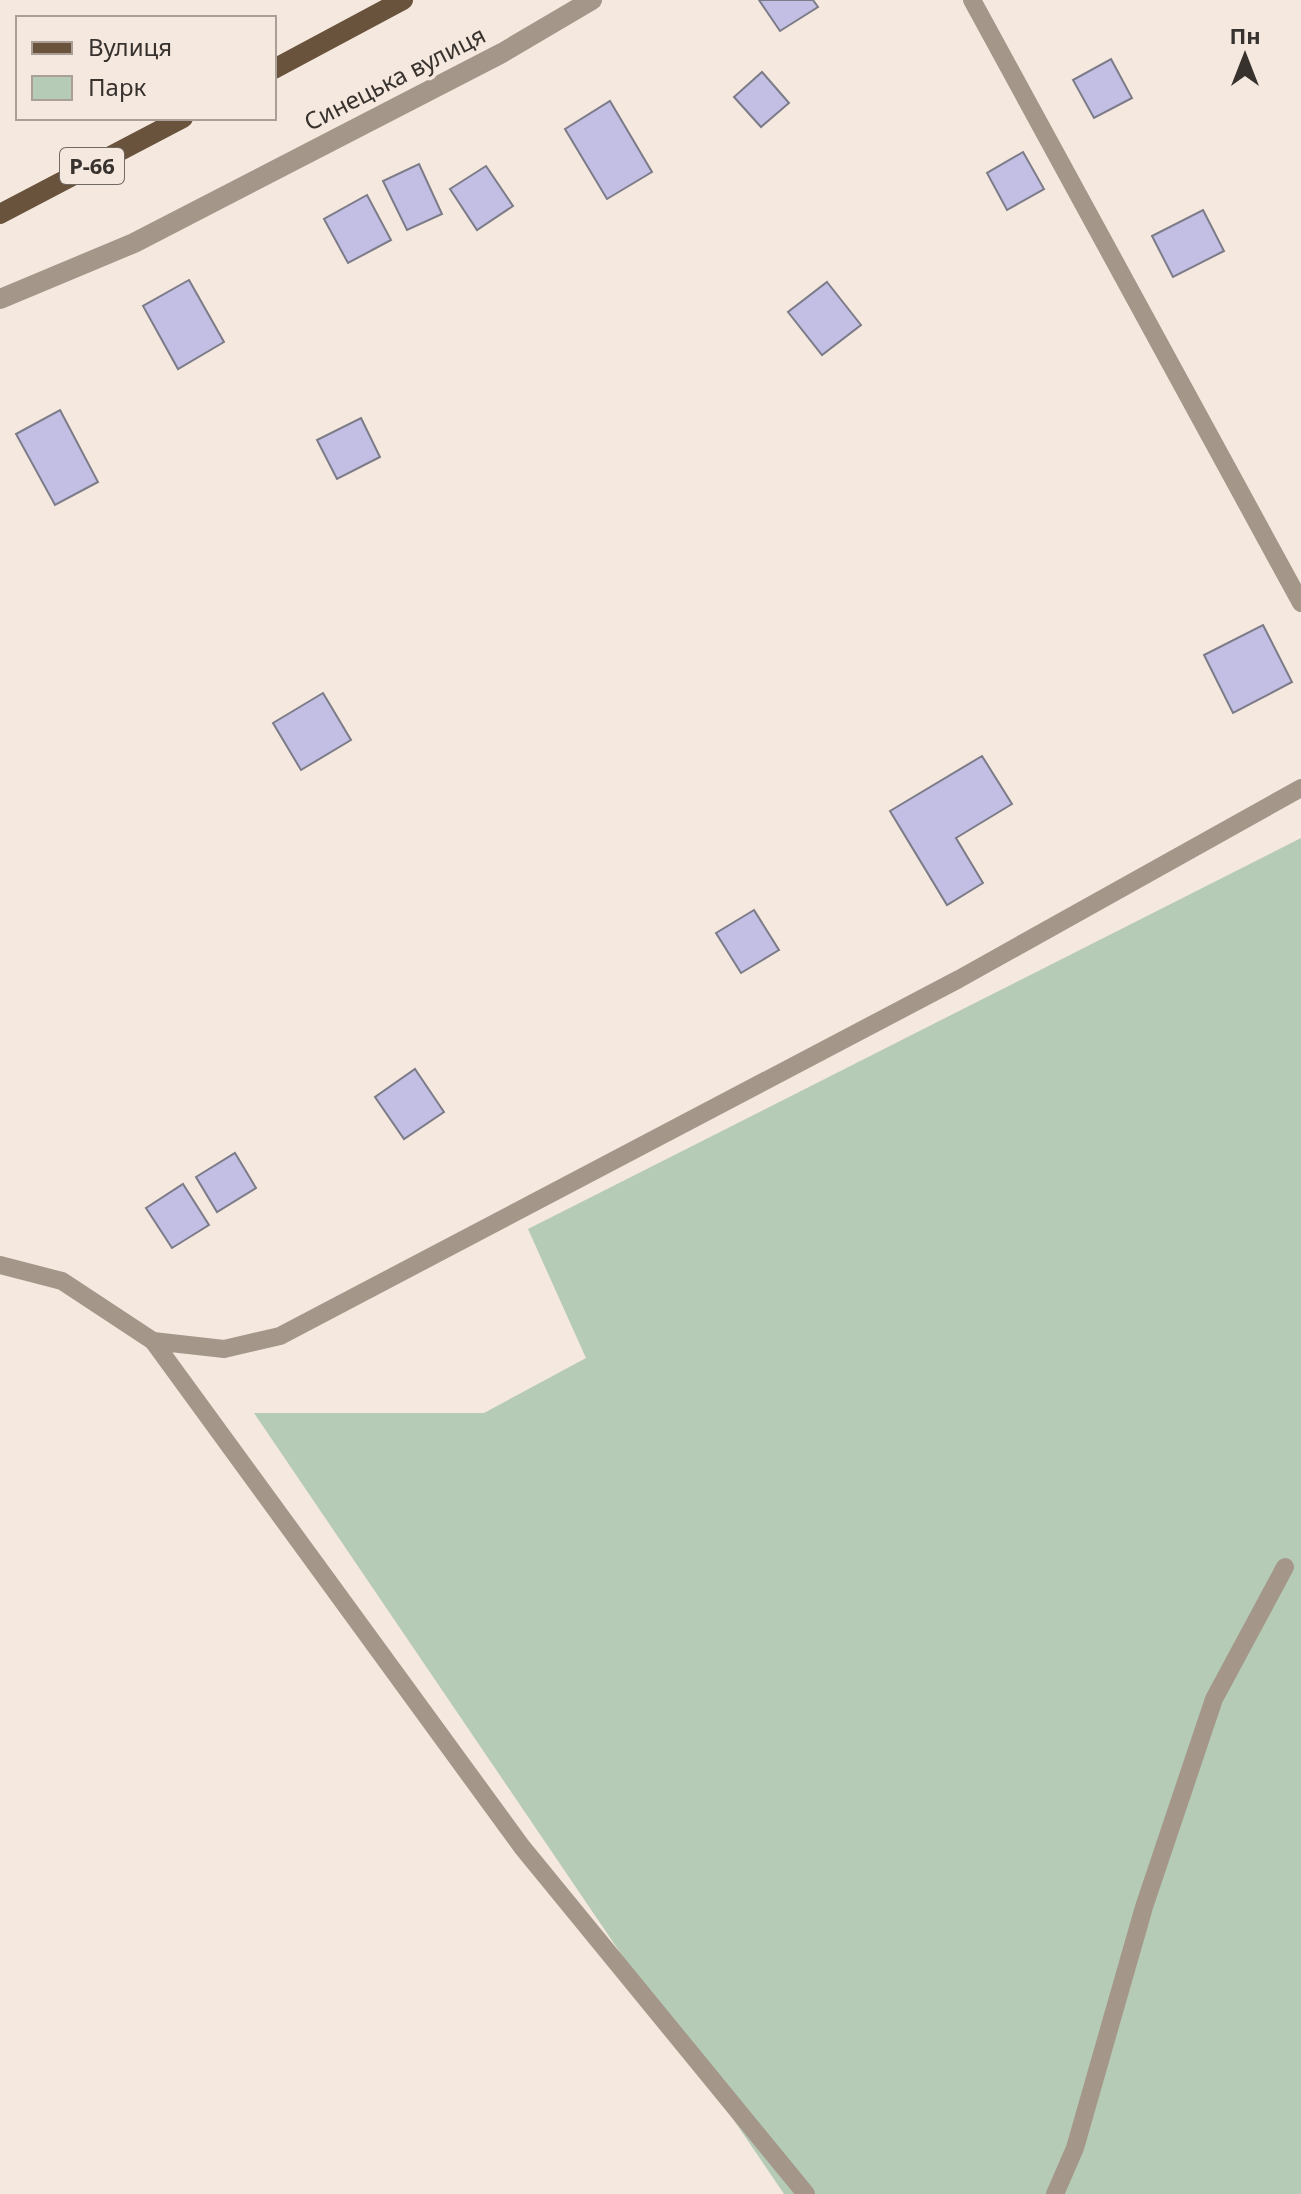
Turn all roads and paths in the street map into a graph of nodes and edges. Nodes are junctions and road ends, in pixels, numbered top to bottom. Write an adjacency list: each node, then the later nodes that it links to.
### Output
1 (403, 0): 4 (main road)
2 (592, 0): 7 (street, Синецька вулиця)
3 (972, 0): 8 (lane)
4 (276, 68)
5 (179, 120): 6 (main road, Р-66)
6 (0, 214)
7 (0, 299)
8 (1301, 603)
9 (1301, 788): 11 (lane)
10 (0, 1265): 11 (lane)
11 (153, 1341): 13 (lane)
12 (1285, 1567): 14 (lane)
13 (806, 2194)
14 (1055, 2194)

